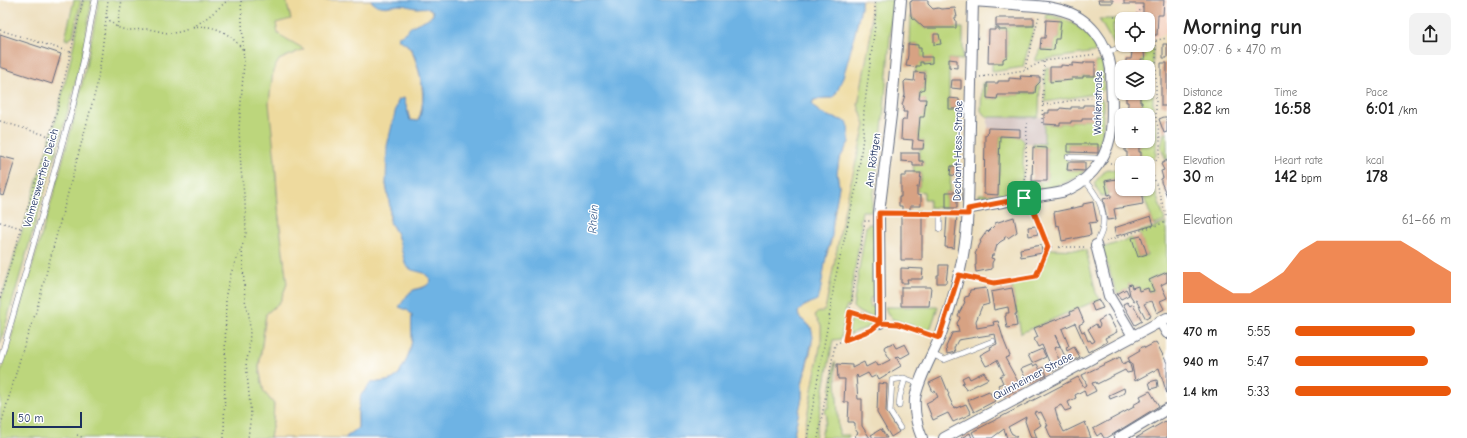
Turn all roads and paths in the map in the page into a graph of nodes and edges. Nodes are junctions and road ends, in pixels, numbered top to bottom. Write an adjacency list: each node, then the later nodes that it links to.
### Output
1 (83, 0): 21 (path)
2 (95, 0): 61 (lane, Volmerswerther Deich)
3 (108, 0): 12 (path)
4 (122, 0): 14 (path)
5 (228, 0): 15 (path)
6 (241, 0): 20 (path)
7 (875, 0): 72 (path)
8 (901, 0): 39 (street, Am Röttgen)
9 (973, 0): 10 (street, Wahlenstraße); 25 (street, Dechant-Hess-Straße)
10 (1042, 7): 22 (street, Wahlenstraße); 24 (path)
11 (1143, 7): 13 (path)
12 (107, 16): 14 (path); 66 (path)
13 (1114, 17)
14 (117, 27): 15 (path)
15 (192, 27): 20 (path)
16 (0, 30): 21 (path)
17 (1167, 38): 18 (path)
18 (1156, 41): 34 (path)
19 (1115, 50): 22 (lane)
20 (243, 51): 48 (path)
21 (70, 52): 31 (path)
22 (1107, 52): 23 (path); 26 (street, Wahlenstraße)
23 (1044, 61): 24 (path); 27 (path)
24 (1025, 70): 25 (path)
25 (971, 78): 38 (street, Dechant-Hess-Straße)
26 (1111, 94): 27 (path); 33 (street, Wahlenstraße)
27 (1043, 104): 30 (path)
28 (0, 121): 31 (path)
29 (1027, 122): 37 (path)
30 (1042, 123)
31 (49, 136): 45 (path)
32 (1068, 157): 33 (lane)
33 (1101, 160): 35 (street, Wahlenstraße)
34 (1155, 163)
35 (1084, 180): 37 (street, Wahlenstraße); 47 (lane)
36 (1155, 182): 41 (path)
37 (1024, 198): 38 (street, Wahlenstraße); 49 (path)
38 (968, 211): 40 (lane); 50 (street, Dechant-Hess-Straße)
39 (879, 213): 40 (lane); 54 (street, Am Röttgen)
40 (940, 213): 46 (lane)
41 (1167, 218)
42 (870, 221): 52 (path)
43 (0, 222): 45 (path)
44 (1167, 222): 47 (path)
45 (21, 228): 51 (path)
46 (940, 229)
47 (1096, 245): 49 (path); 56 (street)
48 (242, 247): 70 (path); 71 (path)
49 (1048, 247): 50 (path)
50 (959, 275): 57 (street, Dechant-Hess-Straße)
51 (0, 298)
52 (850, 312): 54 (path); 58 (path)
53 (1164, 319): 55 (street); 56 (street, Quinheimer Straße)
54 (880, 323): 57 (path); 58 (path)
55 (1167, 333)
56 (1133, 336): 75 (street, Quinheimer Straße)
57 (939, 338): 60 (street, Dechant-Hess-Straße)
58 (845, 340): 73 (path)
59 (993, 341): 60 (lane)
60 (932, 354): 63 (street, Dechant-Hess-Straße)
61 (0, 361)
62 (905, 379): 63 (lane); 64 (lane); 67 (lane)
63 (920, 384): 74 (street, Dechant-Hess-Straße)
64 (899, 406)
65 (1167, 409): 76 (street)
66 (0, 428)
67 (900, 428)
68 (77, 435): 69 (path)
69 (84, 438)
70 (224, 438)
71 (248, 438)
72 (807, 438)
73 (818, 438)
74 (922, 438)
75 (944, 438)
76 (1119, 438)

